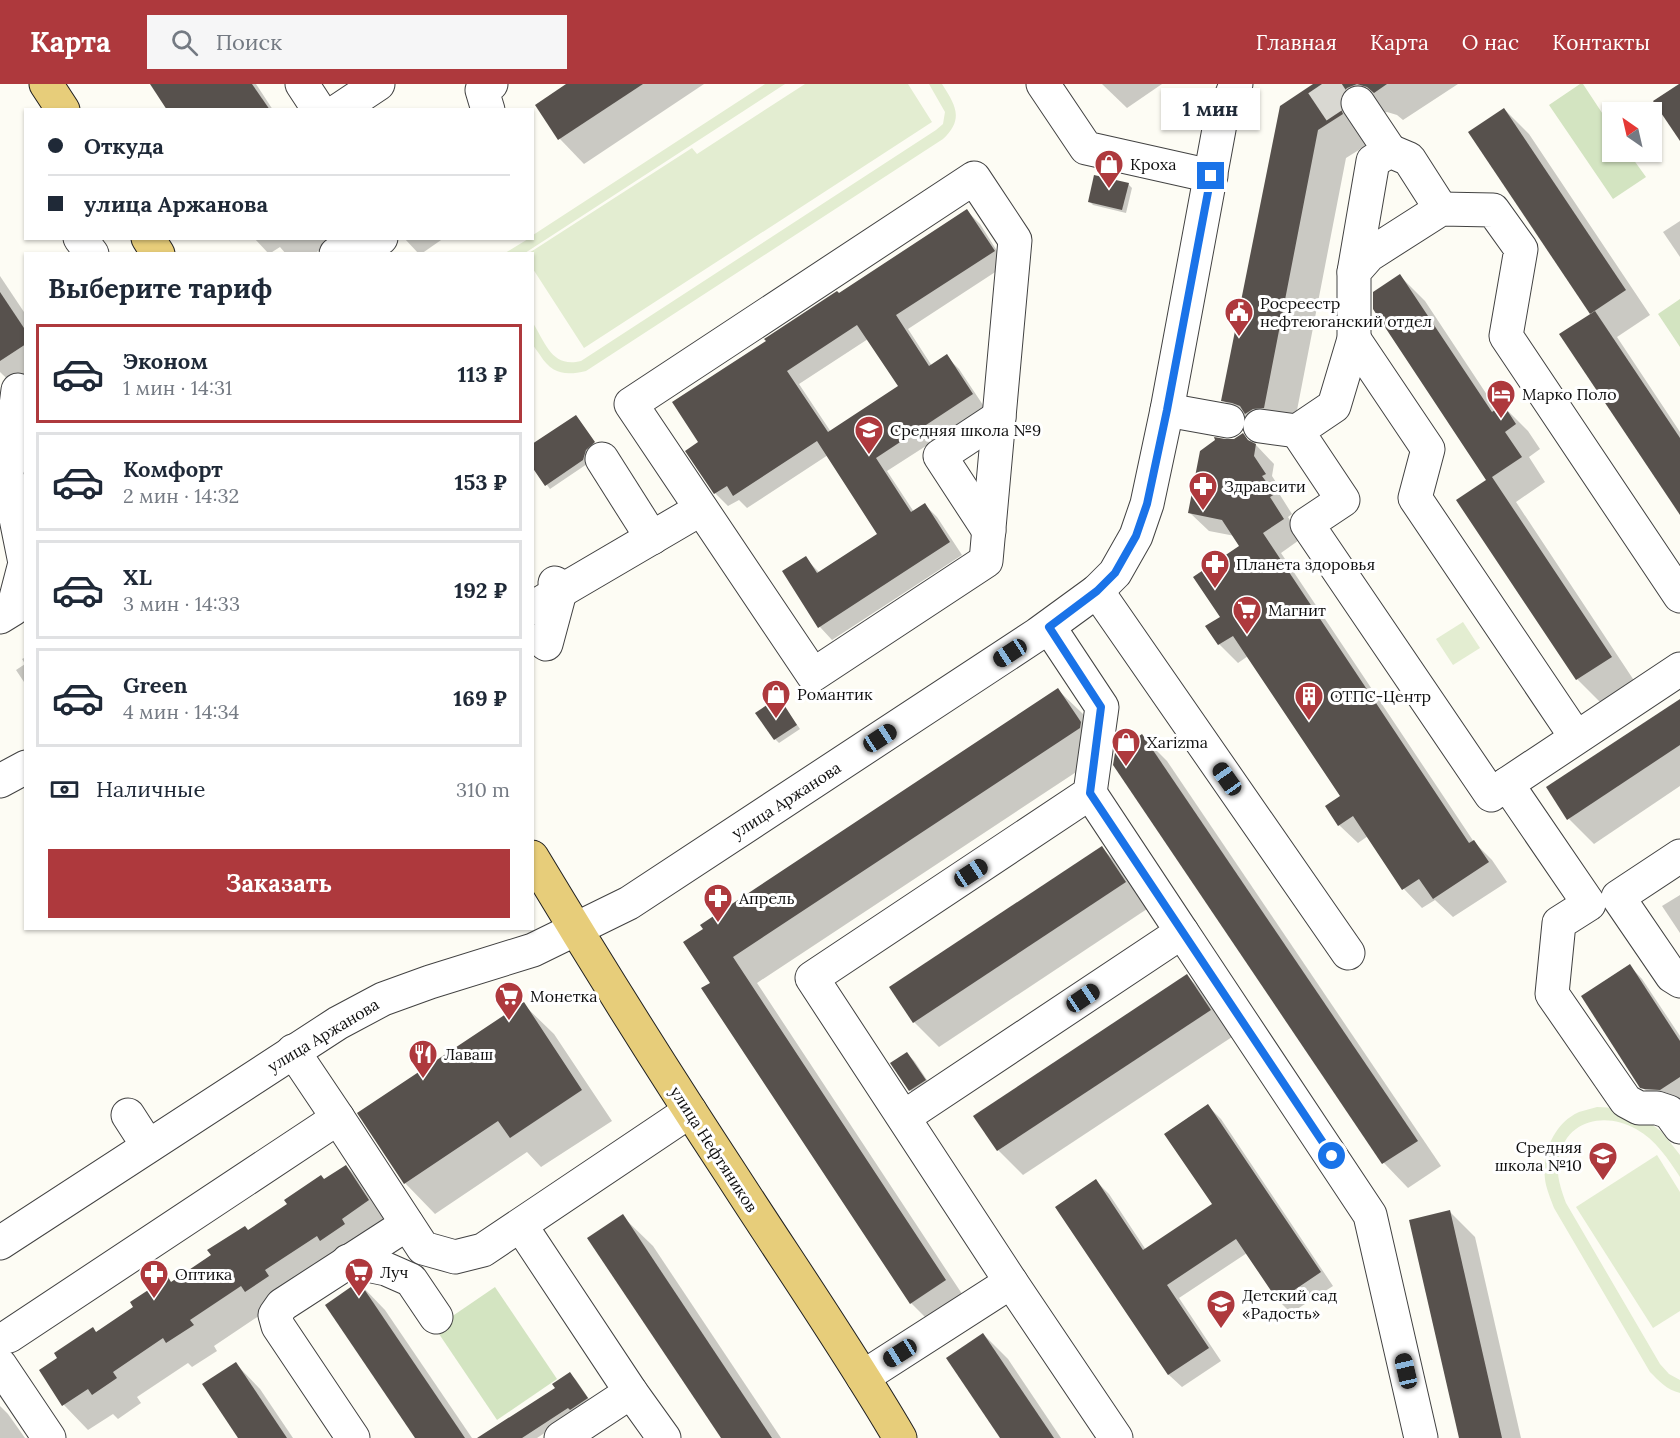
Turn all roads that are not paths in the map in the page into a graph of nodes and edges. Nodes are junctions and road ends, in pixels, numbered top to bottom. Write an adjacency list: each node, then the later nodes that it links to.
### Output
1 (46, 84): 6 (main road)
2 (302, 84): 7 (street)
3 (378, 84): 8 (street)
4 (1043, 84): 11 (street)
5 (1236, 84): 11 (street, улица Аржанова)
6 (62, 108)
7 (318, 108)
8 (342, 108)
9 (1350, 109): 10 (street)
10 (1381, 156): 12 (street); 17 (street)
11 (1211, 176): 20 (street, улица Аржанова)
12 (1441, 209): 17 (street); 33 (street)
13 (339, 240): 15 (street)
14 (375, 240): 16 (street)
15 (330, 252)
16 (342, 252)
17 (1354, 272): 18 (street)
18 (1354, 339): 24 (street); 39 (street)
19 (14, 387): 29 (street)
20 (1167, 410): 22 (street); 32 (street, улица Аржанова)
21 (999, 417): 26 (street); 27 (street); 27 (street)
22 (1228, 421)
23 (1260, 426): 24 (street)
24 (1297, 431): 40 (street)
25 (602, 459): 28 (street)
26 (701, 509): 27 (street); 28 (street)
27 (989, 531)
28 (652, 538): 31 (street)
29 (24, 558)
30 (24, 567): 35 (street)
31 (557, 587): 34 (street); 37 (street)
32 (1097, 591): 36 (street, улица Аржанова); 47 (street)
33 (1680, 596)
34 (534, 606)
35 (0, 617)
36 (1049, 627): 41 (street); 45 (street, улица Аржанова)
37 (546, 644)
38 (1680, 669): 39 (street)
39 (1576, 737): 40 (street)
40 (1507, 784): 44 (street)
41 (1090, 793): 46 (street); 53 (street)
42 (1680, 856): 44 (street)
43 (534, 860): 45 (main road, улица Нефтяников)
44 (1604, 900): 48 (street); 54 (street)
45 (576, 930): 49 (street, улица Аржанова); 50 (main road, улица Нефтяников)
46 (1182, 932): 53 (street); 71 (street)
47 (1348, 953)
48 (1680, 981)
49 (293, 1051): 52 (street); 55 (street, улица Аржанова)
50 (690, 1111): 57 (street); 63 (main road, улица Нефтяников)
51 (128, 1115): 55 (street)
52 (338, 1118): 56 (street); 62 (street)
53 (904, 1118): 60 (street)
54 (1680, 1127)
55 (148, 1146): 58 (street, улица Аржанова)
56 (406, 1224): 57 (street); 59 (street)
57 (521, 1226): 64 (street)
58 (0, 1243)
59 (348, 1261): 61 (street); 66 (street)
60 (1011, 1282): 63 (street); 70 (street)
61 (436, 1317)
62 (5, 1351): 65 (street)
63 (863, 1377): 69 (main road, улица Нефтяников)
64 (631, 1392): 67 (street); 68 (street)
65 (49, 1438)
66 (353, 1438)
67 (561, 1438)
68 (664, 1438)
69 (900, 1438)
70 (1116, 1438)
71 (1421, 1438)

